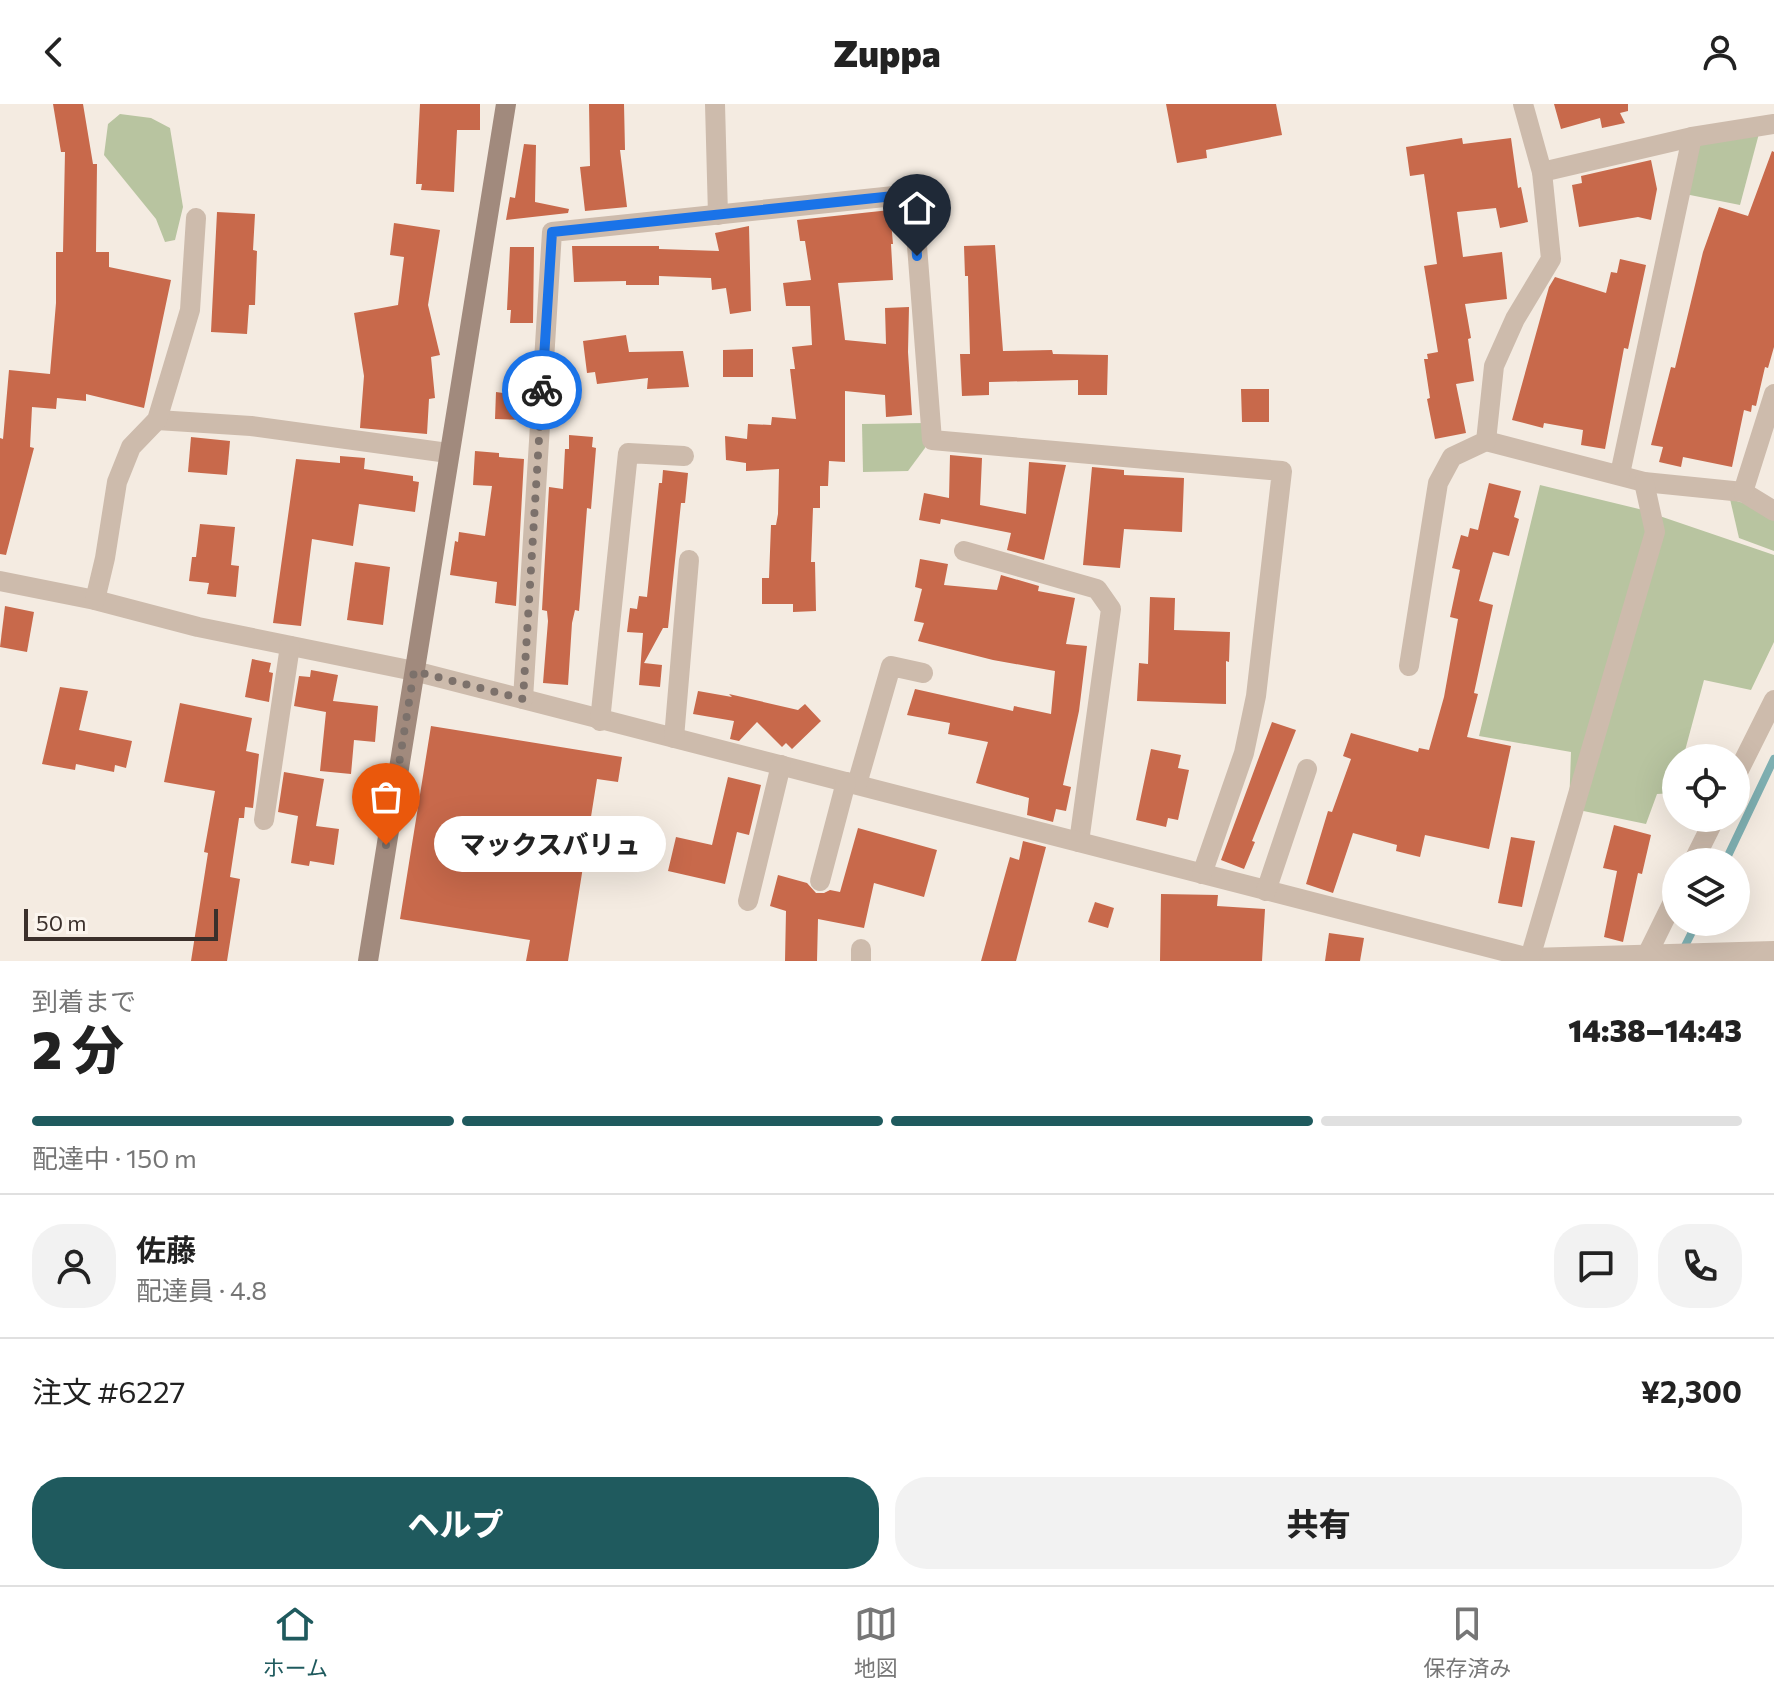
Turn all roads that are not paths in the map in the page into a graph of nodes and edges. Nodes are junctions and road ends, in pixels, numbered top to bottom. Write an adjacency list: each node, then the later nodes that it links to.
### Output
1 (506, 104): 12 (street)
2 (715, 104): 7 (street)
3 (1523, 104): 6 (street)
4 (1774, 124): 5 (street)
5 (1692, 137): 6 (street); 14 (street)
6 (1542, 172): 11 (street)
7 (718, 215): 26 (street); 36 (street)
8 (196, 218): 10 (street)
9 (1774, 394): 16 (street)
10 (157, 420): 12 (street); 21 (street)
11 (1486, 441): 14 (street); 23 (street)
12 (448, 453): 24 (street)
13 (684, 456): 28 (street)
14 (1620, 474): 15 (street)
15 (1644, 482): 16 (street); 42 (street)
16 (1743, 492): 17 (street)
17 (1774, 511)
18 (964, 551): 35 (street)
19 (689, 560): 29 (street)
20 (0, 581): 21 (street)
21 (95, 600): 22 (street)
22 (290, 646): 24 (street); 34 (street)
23 (1409, 666)
24 (414, 671): 26 (street); 44 (street)
25 (923, 673): 33 (street)
26 (523, 699): 28 (street)
27 (1774, 700): 30 (street)
28 (600, 721): 29 (street)
29 (674, 738): 31 (street)
30 (1750, 748)
31 (781, 765): 33 (street); 39 (street)
32 (1307, 769): 38 (street)
33 (851, 783): 35 (street); 37 (street)
34 (264, 820)
35 (1079, 842): 36 (street)
36 (1202, 874): 38 (street)
37 (820, 881)
38 (1266, 891): 42 (street)
39 (748, 901)
40 (1662, 924): 43 (street)
41 (1774, 951): 43 (street)
42 (1530, 958): 43 (street)
43 (1645, 958)
44 (368, 961)

